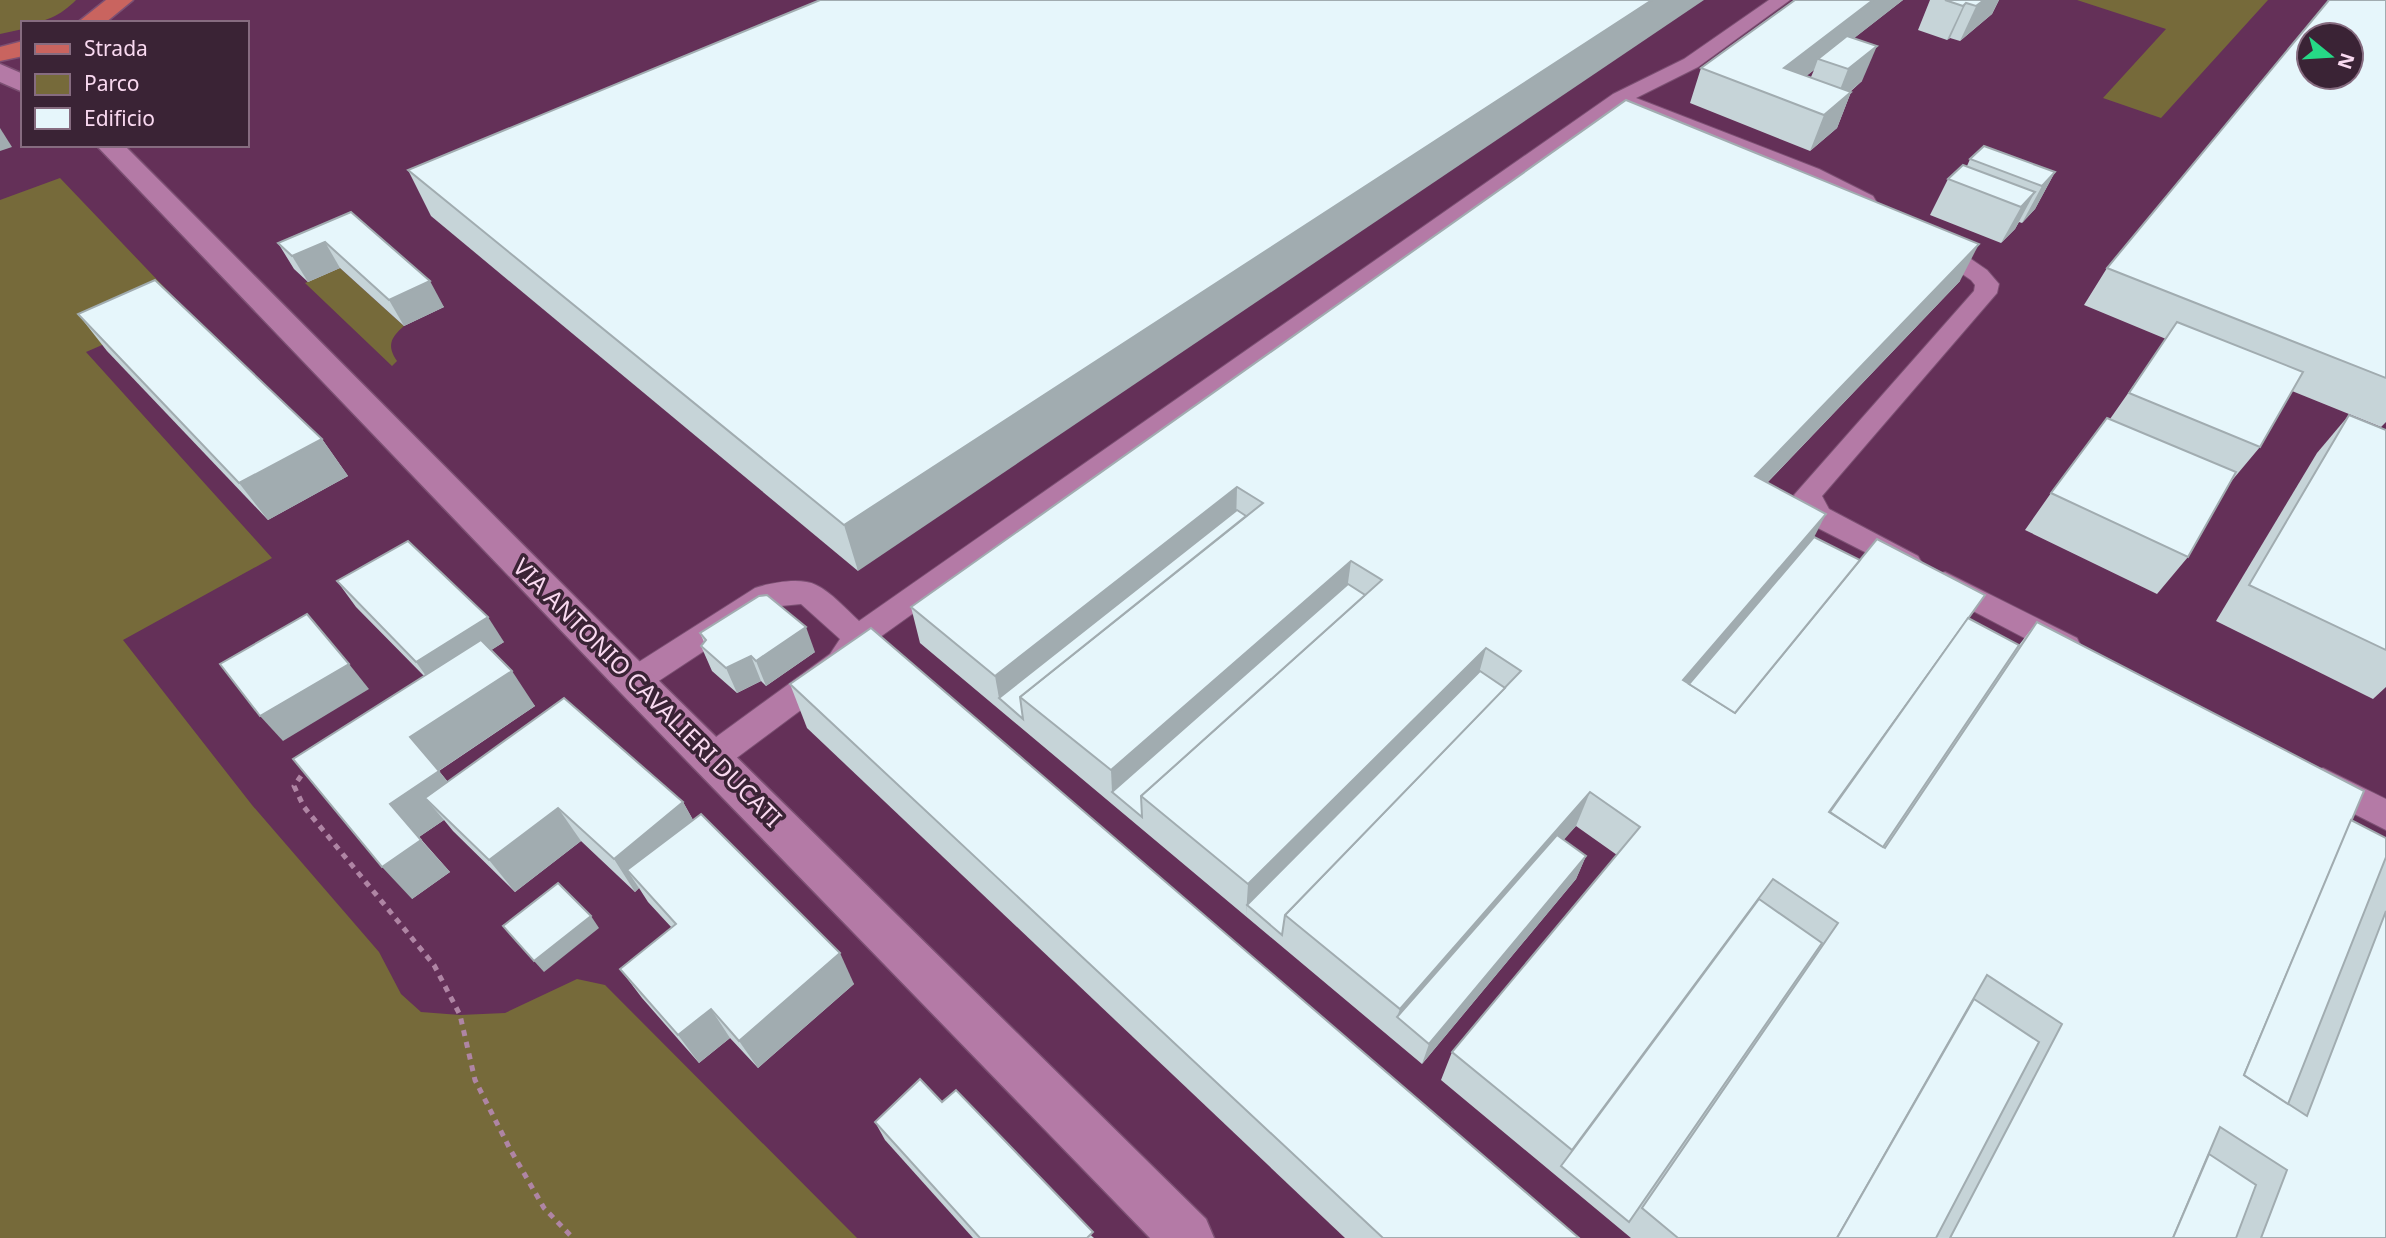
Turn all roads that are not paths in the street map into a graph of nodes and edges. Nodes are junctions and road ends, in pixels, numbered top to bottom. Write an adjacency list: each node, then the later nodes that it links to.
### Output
1 (1780, 0): 8 (lane)
2 (121, 1): 3 (main road)
3 (92, 21)
4 (21, 49): 5 (main road)
5 (0, 54)
6 (0, 72): 7 (street)
7 (21, 83)
8 (1620, 98): 10 (lane); 11 (lane)
9 (111, 147): 12 (street, VIA ANTONIO CAVALIERI DUCATI)
10 (858, 637): 12 (lane); 13 (lane)
11 (2090, 659)
12 (634, 681): 13 (street, VIA ANTONIO CAVALIERI DUCATI)
13 (712, 758): 16 (street, VIA ANTONIO CAVALIERI DUCATI)
14 (2300, 770): 15 (lane)
15 (2386, 816)
16 (1187, 1238)

